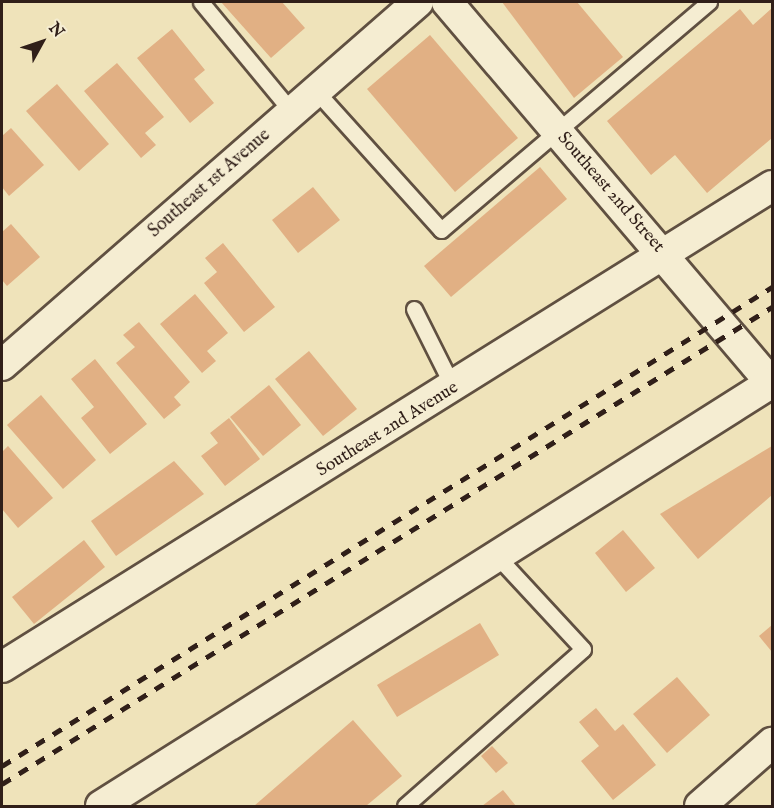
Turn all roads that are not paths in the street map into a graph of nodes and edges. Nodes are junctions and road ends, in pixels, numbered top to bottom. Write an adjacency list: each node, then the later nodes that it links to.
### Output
1 (201, 2): 6 (lane)
2 (418, 2): 5 (street, Southeast 1st Avenue)
3 (447, 2): 7 (street, Southeast 2nd Street)
4 (709, 2): 7 (lane)
5 (316, 91): 6 (street, Southeast 1st Avenue); 7 (lane)
6 (292, 112): 11 (street, Southeast 1st Avenue)
7 (558, 132): 9 (street, Southeast 2nd Street)
8 (772, 186): 9 (street, Southeast 2nd Avenue)
9 (665, 257): 12 (street, Southeast 2nd Street); 13 (street, Southeast 2nd Avenue)
10 (414, 309): 13 (lane)
11 (2, 365)
12 (772, 384): 14 (street)
13 (454, 388): 15 (street, Southeast 2nd Avenue)
14 (497, 556): 17 (street); 18 (lane)
15 (2, 667)
16 (772, 743): 19 (street)
17 (101, 807)
18 (405, 807)
19 (700, 807)

